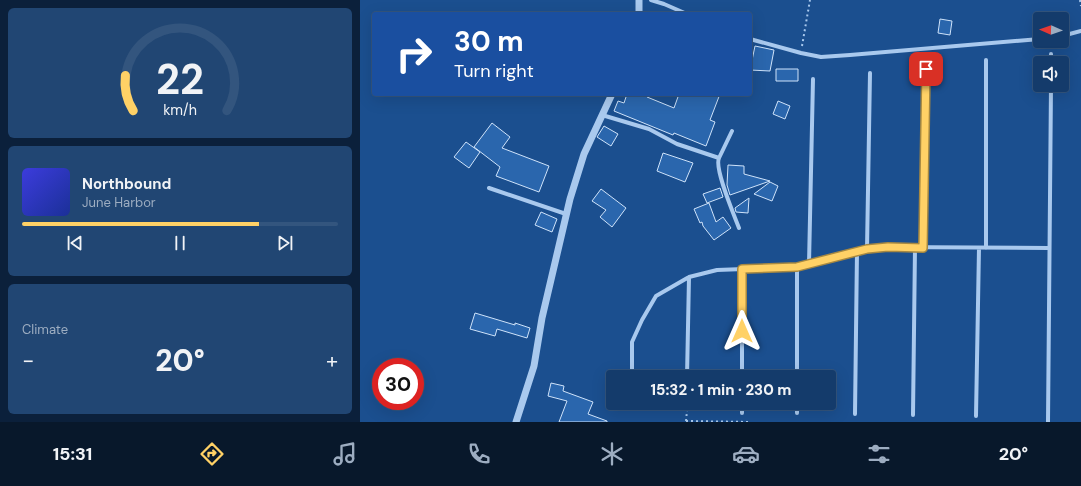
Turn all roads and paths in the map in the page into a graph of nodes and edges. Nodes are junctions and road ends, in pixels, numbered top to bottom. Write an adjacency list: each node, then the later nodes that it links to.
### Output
1 (639, 0): 6 (street)
2 (651, 0): 7 (street)
3 (810, 0): 12 (path)
4 (1080, 0): 5 (path)
5 (1081, 6)
6 (639, 12)
7 (682, 12)
8 (1081, 31): 9 (street)
9 (1069, 34)
10 (752, 40): 12 (street)
11 (1033, 40): 12 (street)
12 (801, 53)
13 (986, 60): 28 (street)
14 (926, 69): 26 (street)
15 (870, 73): 30 (street)
16 (813, 79): 32 (street)
17 (1051, 92): 29 (street)
18 (611, 96): 19 (street)
19 (601, 115): 21 (street); 23 (street)
20 (732, 131): 21 (street)
21 (719, 158): 24 (street)
22 (489, 188): 23 (street)
23 (566, 214): 44 (street)
24 (739, 228)
25 (915, 247): 26 (street); 30 (street); 41 (street)
26 (923, 248): 27 (street)
27 (979, 248): 28 (street); 42 (street)
28 (986, 248): 29 (street)
29 (1050, 248): 46 (street)
30 (867, 249): 31 (street)
31 (857, 251): 32 (street); 40 (street)
32 (810, 264): 33 (street)
33 (797, 267): 34 (street); 39 (street)
34 (742, 269): 35 (street); 38 (street)
35 (689, 277): 36 (street); 37 (street)
36 (632, 370)
37 (687, 370)
38 (742, 370)
39 (797, 370)
40 (855, 414)
41 (913, 415)
42 (976, 416)
43 (686, 421): 45 (path)
44 (516, 422)
45 (752, 422)
46 (1048, 422)

